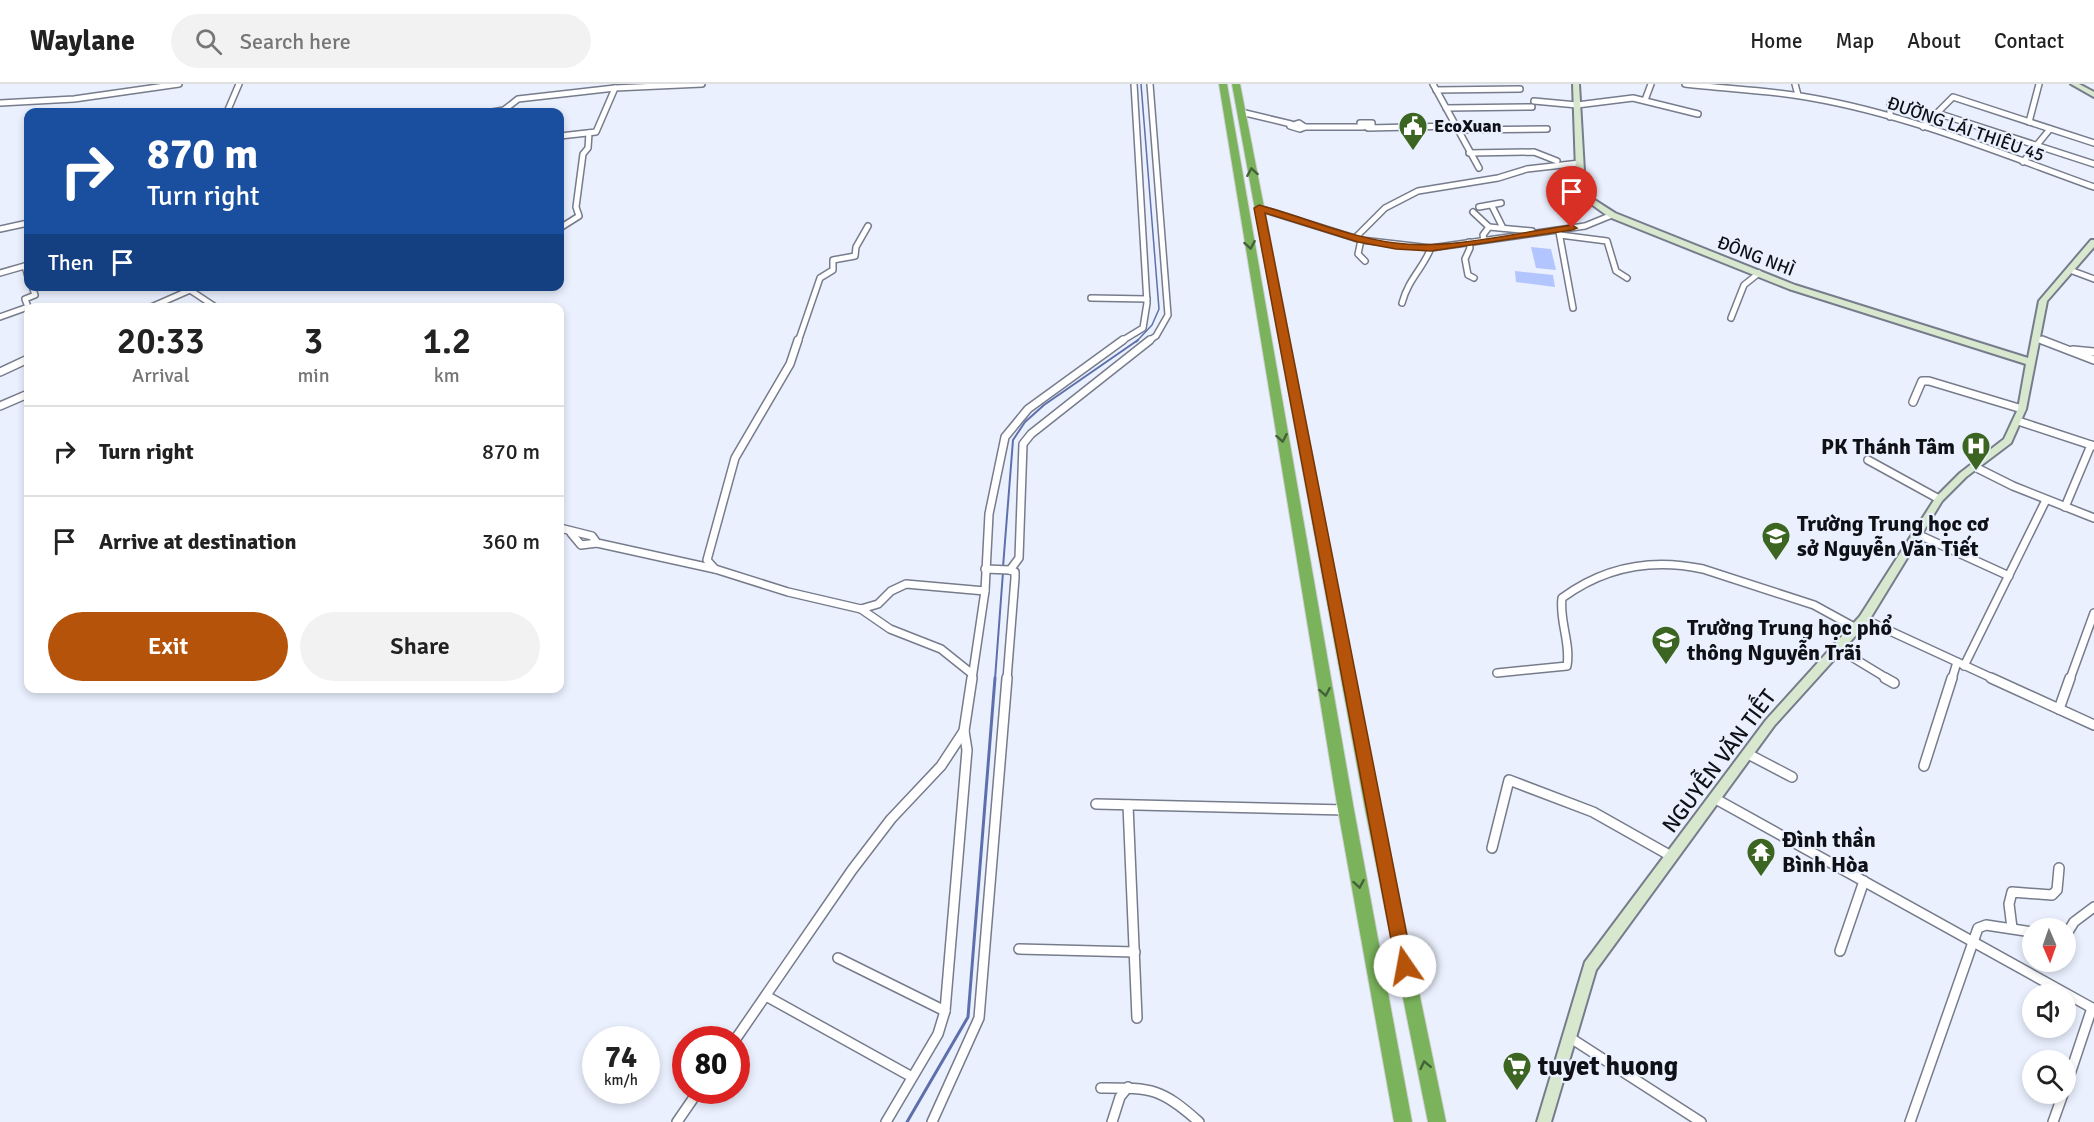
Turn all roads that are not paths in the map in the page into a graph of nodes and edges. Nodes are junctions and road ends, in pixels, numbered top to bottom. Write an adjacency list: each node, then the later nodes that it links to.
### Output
1 (178, 84): 23 (street)
2 (239, 84): 27 (street)
3 (702, 84): 16 (street)
4 (1134, 84): 81 (street)
5 (1150, 84): 113 (street)
6 (1223, 84): 32 (highway)
7 (1236, 84): 32 (highway)
8 (1433, 84): 18 (street)
9 (1576, 84): 25 (street, ĐÔNG NHÌ)
10 (1651, 84): 21 (street)
11 (1685, 84): 15 (street, ĐƯỜNG LÁI THIÊU 45)
12 (1795, 84): 19 (street)
13 (2039, 84): 34 (street)
14 (2074, 84): 20 (street)
15 (1722, 86): 19 (street, ĐƯỜNG LÁI THIÊU 45)
16 (615, 88): 28 (street); 39 (street)
17 (1520, 89): 18 (street)
18 (1436, 90): 29 (street)
19 (1798, 95): 33 (street, ĐƯỜNG LÁI THIÊU 45)
20 (2094, 95)
21 (1645, 100): 25 (street); 31 (street)
22 (1534, 101): 25 (street)
23 (0, 103)
24 (1890, 103): 33 (street)
25 (1577, 105): 45 (street, ĐÔNG NHÌ)
26 (1532, 107): 29 (street)
27 (228, 108)
28 (507, 108)
29 (1446, 108): 35 (street)
30 (1937, 113): 34 (street); 36 (street); 42 (street)
31 (1698, 114)
32 (1235, 115): 35 (street); 53 (highway, one-way to 32); 120 (highway, one-way to 120)
33 (1890, 117): 36 (street, ĐƯỜNG LÁI THIÊU 45)
34 (2029, 122): 38 (street)
35 (1455, 126): 37 (street); 43 (street)
36 (1923, 127): 46 (street, ĐƯỜNG LÁI THIÊU 45)
37 (1546, 129)
38 (2050, 129): 41 (street); 42 (street)
39 (589, 133): 40 (street); 57 (street)
40 (564, 136)
41 (2094, 143)
42 (2036, 146): 46 (street); 47 (street)
43 (1469, 153): 44 (street); 48 (street)
44 (1557, 161)
45 (1580, 162): 55 (street, ĐÔNG NHÌ); 64 (street)
46 (2022, 162): 49 (street, ĐƯỜNG LÁI THIÊU 45)
47 (2094, 164)
48 (1479, 168)
49 (2094, 187)
50 (1501, 203): 51 (street)
51 (1492, 206): 52 (street); 60 (street)
52 (1479, 207)
53 (1259, 208): 64 (street); 121 (highway)
54 (1473, 212): 59 (street)
55 (1612, 215): 63 (street); 73 (street, ĐÔNG NHÌ)
56 (24, 224): 61 (street)
57 (564, 225)
58 (868, 226): 111 (street)
59 (1489, 227): 60 (street); 65 (street)
60 (1503, 228): 62 (street)
61 (0, 229)
62 (1539, 232): 63 (street); 65 (street)
63 (1559, 232): 75 (street); 87 (street)
64 (1358, 239): 68 (street); 69 (street)
65 (1484, 240): 66 (street)
66 (1469, 242): 68 (street); 74 (street)
67 (2093, 244): 71 (street, NGUYỄN VĂN TIẾT)
68 (1431, 248): 85 (street)
69 (1365, 261)
70 (24, 267): 72 (street)
71 (2070, 270): 76 (street); 90 (street, NGUYỄN VĂN TIẾT)
72 (0, 273)
73 (1759, 273): 89 (street); 95 (street, ĐÔNG NHÌ)
74 (1474, 278)
75 (1627, 278)
76 (2094, 279)
77 (34, 291): 82 (street)
78 (188, 291): 83 (street)
79 (191, 291): 84 (street)
80 (1091, 298): 81 (street)
81 (1147, 299): 112 (street)
82 (27, 303)
83 (160, 303)
84 (209, 303)
85 (1402, 303)
86 (24, 308): 88 (street)
87 (1573, 308)
88 (0, 317)
89 (1731, 318)
90 (2035, 338): 91 (street); 95 (street, NGUYỄN VĂN TIẾT)
91 (2073, 350): 92 (street); 93 (street)
92 (2094, 352)
93 (2094, 360)
94 (24, 361): 96 (street)
95 (2030, 362): 100 (street, NGUYỄN VĂN TIẾT)
96 (0, 372)
97 (24, 396): 99 (street)
98 (1913, 402): 100 (street)
99 (0, 406)
100 (2022, 409): 101 (street, NGUYỄN VĂN TIẾT)
101 (2018, 421): 102 (street); 104 (street, NGUYỄN VĂN TIẾT)
102 (2093, 446): 107 (street)
103 (1868, 460): 105 (street)
104 (1975, 467): 105 (street, NGUYỄN VĂN TIẾT); 106 (street)
105 (1939, 499): 110 (street, NGUYỄN VĂN TIẾT)
106 (2046, 500): 107 (street); 114 (street)
107 (2065, 507): 108 (street)
108 (2094, 518)
109 (564, 530): 111 (street)
110 (1917, 534): 114 (street); 118 (street, NGUYỄN VĂN TIẾT)
111 (715, 569): 116 (street)
112 (987, 569): 113 (street); 115 (street)
113 (1010, 570): 163 (street)
114 (2009, 576): 122 (street)
115 (985, 591): 116 (street); 123 (street)
116 (861, 609): 123 (street)
117 (2094, 613): 126 (street)
118 (1860, 624): 119 (street, NGUYỄN VĂN TIẾT); 122 (street); 124 (street)
119 (1838, 648): 125 (street); 129 (street, NGUYỄN VĂN TIẾT)
120 (1318, 650): 121 (highway); 135 (highway, one-way to 135)
121 (1343, 650): 167 (highway, one-way to 121)
122 (1960, 664): 126 (street); 130 (street)
123 (971, 673): 128 (street)
124 (1497, 673)
125 (1894, 682)
126 (2059, 709): 127 (street)
127 (2094, 725)
128 (964, 731): 149 (street); 151 (street)
129 (1748, 754): 131 (street); 132 (street, NGUYỄN VĂN TIẾT)
130 (1924, 766)
131 (1792, 777)
132 (1714, 798): 137 (street, NGUYỄN VĂN TIẾT); 139 (street)
133 (1096, 804): 134 (street)
134 (1128, 805): 135 (street); 146 (street)
135 (1346, 810): 166 (highway, one-way to 166)
136 (1492, 848): 137 (street)
137 (1671, 856): 154 (street, NGUYỄN VĂN TIẾT)
138 (2059, 868): 142 (street)
139 (1864, 881): 144 (street); 147 (street)
140 (2094, 907): 141 (street)
141 (2076, 920)
142 (2012, 928): 143 (street); 144 (street)
143 (2022, 930)
144 (1973, 941): 150 (street); 170 (street)
145 (1019, 949): 146 (street)
146 (1135, 951): 152 (street)
147 (1840, 951)
148 (838, 958): 151 (street)
149 (766, 996): 153 (street); 156 (street)
150 (2093, 1008): 155 (street)
151 (945, 1011): 156 (street)
152 (1137, 1018)
153 (745, 1026)
154 (1569, 1036): 168 (street, NGUYỄN VĂN TIẾT); 169 (street)
155 (2076, 1057)
156 (912, 1077): 162 (street)
157 (1128, 1087): 158 (street); 164 (street); 165 (street)
158 (1101, 1088)
159 (689, 1104): 161 (street)
160 (2059, 1104): 171 (street)
161 (677, 1122)
162 (886, 1122)
163 (932, 1122)
164 (1112, 1122)
165 (1199, 1122)
166 (1403, 1122)
167 (1437, 1122)
168 (1544, 1122)
169 (1701, 1122)
170 (1910, 1122)
171 (2053, 1122)

